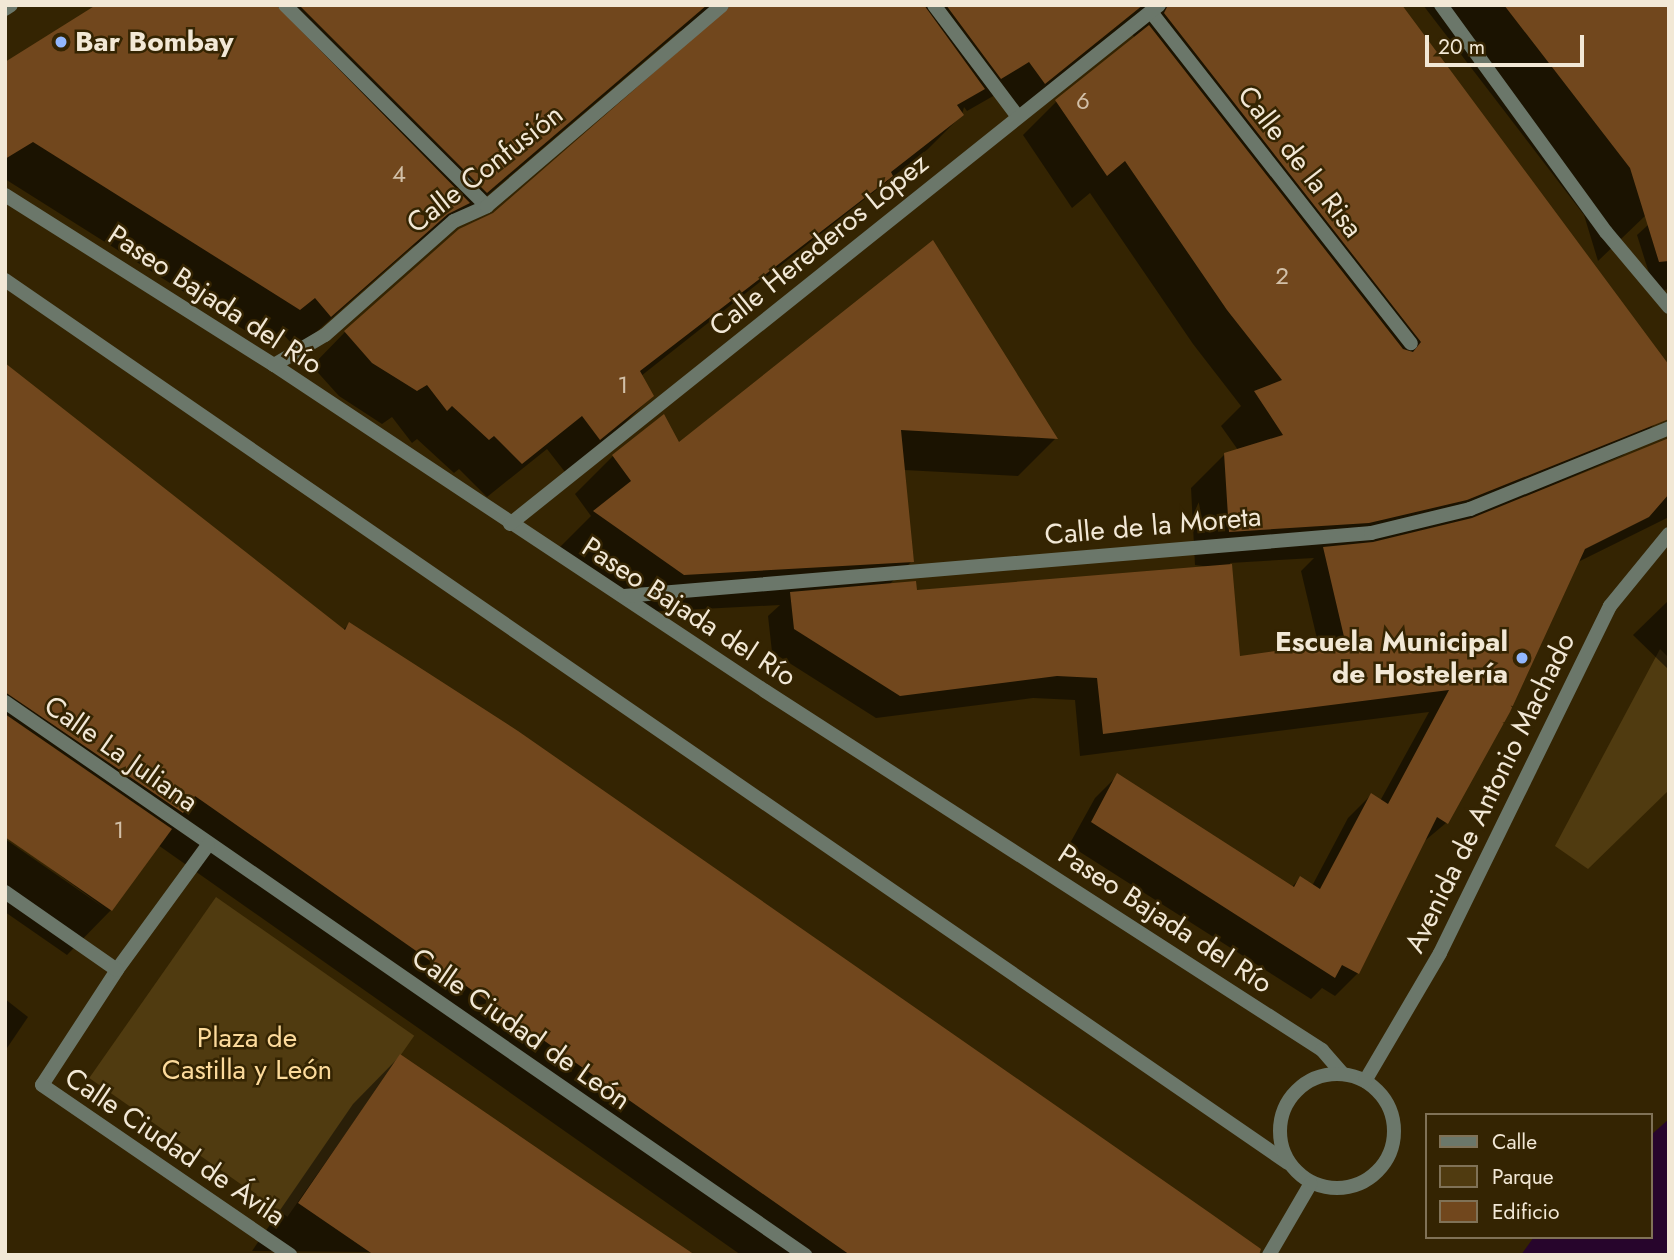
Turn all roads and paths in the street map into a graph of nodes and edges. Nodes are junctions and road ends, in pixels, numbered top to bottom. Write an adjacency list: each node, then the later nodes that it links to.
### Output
1 (11, 5): 6 (street)
2 (285, 5): 10 (street)
3 (722, 5): 10 (street, Calle Confusión)
4 (934, 5): 8 (street)
5 (1441, 5): 12 (street)
6 (5, 9)
7 (1155, 9): 8 (street, Calle Herederos López); 13 (street, Calle de la Risa)
8 (1018, 117): 16 (street, Calle Herederos López)
9 (5, 195): 14 (street, Paseo Bajada del Río)
10 (487, 206): 14 (street, Calle Confusión)
11 (5, 280): 25 (street)
12 (1669, 307)
13 (1410, 343)
14 (274, 365): 16 (street, Paseo Bajada del Río)
15 (1669, 428): 18 (street, Calle de la Moreta)
16 (510, 524): 18 (street, Paseo Bajada del Río)
17 (1669, 534): 24 (street, Avenida de Antonio Machado)
18 (625, 596): 23 (street, Paseo Bajada del Río)
19 (5, 702): 20 (street, Calle La Juliana)
20 (208, 845): 22 (street); 28 (street, Calle Ciudad de León)
21 (5, 892): 22 (street)
22 (117, 970): 27 (street, Calle Ciudad de Ávila)
23 (1342, 1073): 24 (street); 25 (street)
24 (1364, 1081): 26 (street)
25 (1288, 1163): 26 (street)
26 (1311, 1183): 29 (street)
27 (290, 1255)
28 (805, 1255)
29 (1269, 1255)

